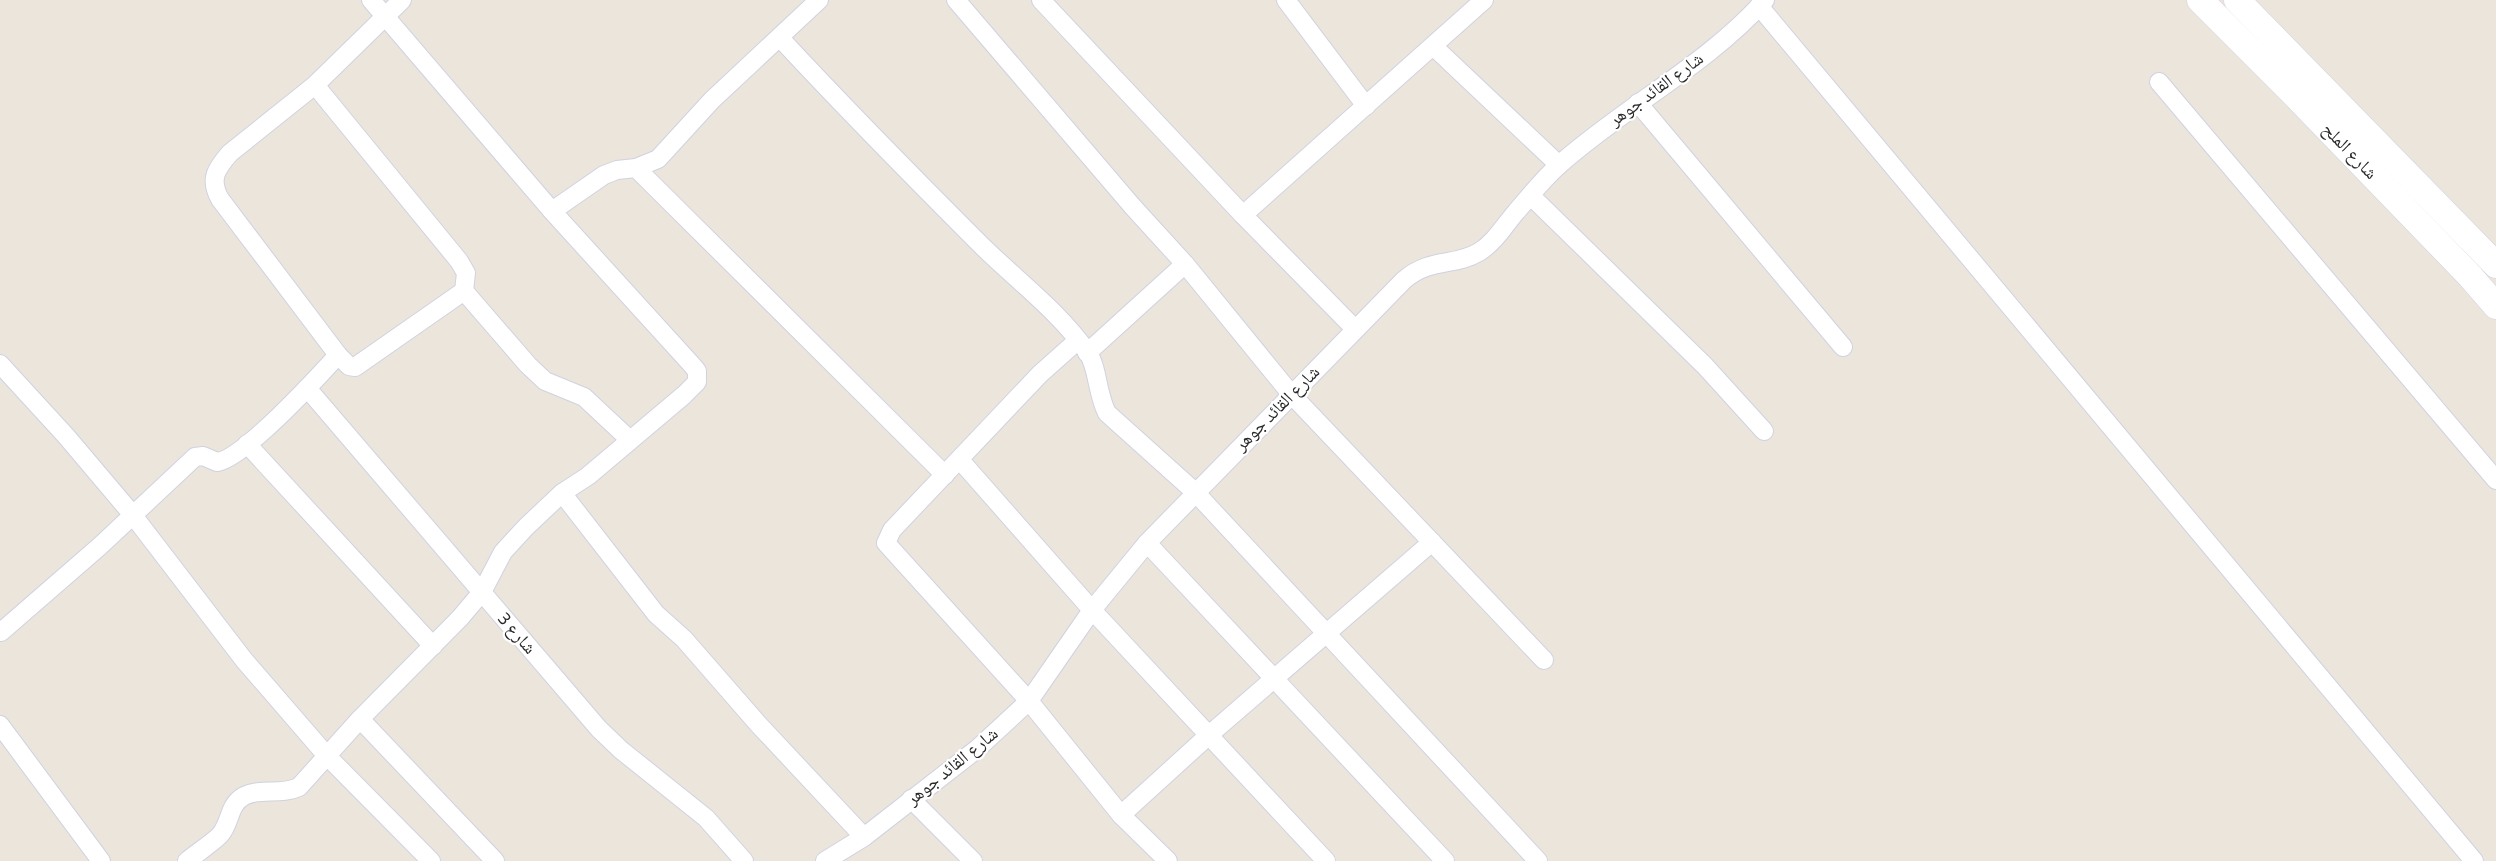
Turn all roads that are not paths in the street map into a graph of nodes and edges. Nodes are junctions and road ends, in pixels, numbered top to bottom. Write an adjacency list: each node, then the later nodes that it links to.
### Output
1 (371, 0): 11 (street)
2 (402, 0): 11 (street)
3 (819, 0): 12 (street)
4 (956, 0): 23 (street)
5 (1041, 0): 22 (street)
6 (1286, 0): 17 (street)
7 (1484, 0): 13 (street)
8 (2200, 0): 26 (street, شارع الملح)
9 (2237, 0): 24 (street, شارع الملح)
10 (1762, 3): 16 (street, شارع القائد جوهر); 71 (street)
11 (386, 16): 15 (street); 21 (street)
12 (780, 38): 19 (street); 28 (street)
13 (1433, 46): 17 (street); 18 (street)
14 (2159, 82): 39 (street)
15 (315, 85): 25 (street); 30 (street)
16 (1638, 103): 18 (street, شارع القائد جوهر); 29 (street)
17 (1366, 106): 22 (street)
18 (1558, 165): 20 (street, شارع القائد جوهر)
19 (636, 168): 21 (street); 38 (street)
20 (1531, 196): 27 (street, شارع القائد جوهر); 34 (street)
21 (552, 211): 35 (street)
22 (1243, 215): 27 (street)
23 (1185, 264): 28 (street); 33 (street)
24 (2496, 265)
25 (464, 291): 30 (street); 35 (street)
26 (2496, 306)
27 (1355, 329): 33 (street, شارع القائد جوهر)
28 (1082, 347): 37 (street); 40 (street)
29 (1843, 347)
30 (338, 355): 32 (street)
31 (0, 364): 42 (street)
32 (307, 388): 36 (street); 45 (street, شارع 3)
33 (1291, 394): 40 (street, شارع القائد جوهر); 43 (street)
34 (1764, 431)
35 (630, 440): 41 (street)
36 (247, 444): 42 (street); 49 (street)
37 (960, 460): 38 (street); 46 (street)
38 (945, 475): 52 (street)
39 (2496, 480)
40 (1194, 492): 44 (street, شارع القائد جوهر); 48 (street)
41 (562, 493): 45 (street); 59 (street)
42 (132, 514): 47 (street); 56 (street)
43 (1432, 542): 48 (street); 50 (street)
44 (1147, 543): 46 (street, شارع القائد جوهر); 51 (street)
45 (482, 592): 49 (street); 64 (street, شارع 3)
46 (1092, 610): 52 (street, شارع القائد جوهر); 55 (street)
47 (0, 632)
48 (1326, 633): 51 (street); 70 (street)
49 (433, 646): 53 (street)
50 (1544, 660)
51 (1273, 679): 55 (street); 69 (street)
52 (1029, 700): 57 (street, شارع القائد جوهر); 58 (street)
53 (360, 719): 56 (street); 63 (street)
54 (0, 725): 60 (street)
55 (1209, 735): 58 (street); 68 (street)
56 (327, 756): 61 (street); 62 (street)
57 (911, 799): 59 (street, شارع القائد جوهر); 66 (street)
58 (1121, 815): 67 (street)
59 (864, 837): 65 (street, شارع القائد جوهر)
60 (101, 861)
61 (187, 861)
62 (431, 861)
63 (495, 861)
64 (744, 861)
65 (825, 861)
66 (973, 861)
67 (1168, 861)
68 (1326, 861)
69 (1445, 861)
70 (1538, 861)
71 (2474, 861)

